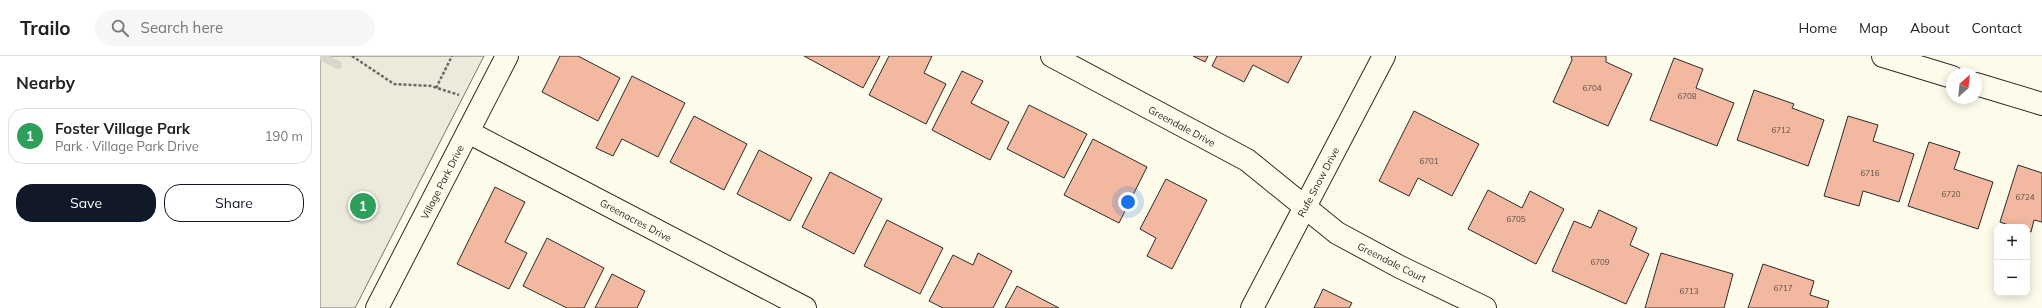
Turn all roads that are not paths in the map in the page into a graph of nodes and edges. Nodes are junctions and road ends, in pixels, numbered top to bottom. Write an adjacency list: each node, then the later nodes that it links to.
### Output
1 (507, 56): 8 (street, Village Park Drive)
2 (1052, 56): 9 (street, Greendale Drive)
3 (1384, 56): 9 (street, Rufe Snow Drive)
4 (1883, 56): 5 (street)
5 (1946, 75)
6 (1982, 86): 7 (street)
7 (2042, 104)
8 (468, 132): 10 (street, Village Park Drive); 11 (street, Greenacres Drive)
9 (1305, 207): 12 (street, Rufe Snow Drive); 13 (street, Greendale Court)
10 (377, 308)
11 (804, 308)
12 (1252, 308)
13 (1485, 308)

